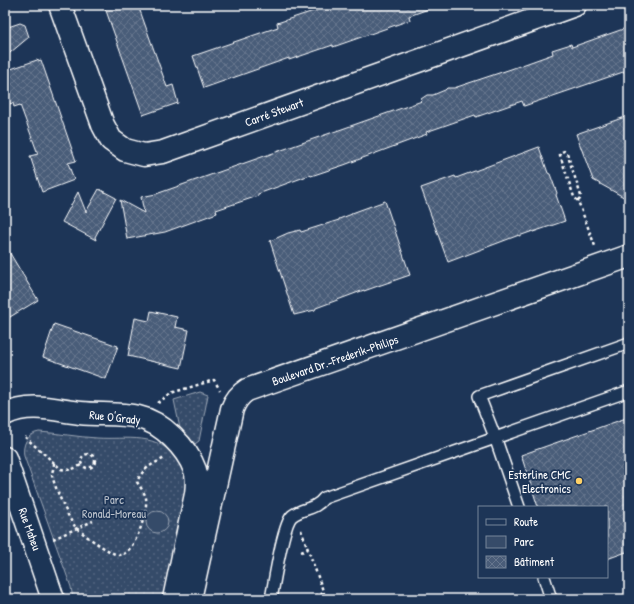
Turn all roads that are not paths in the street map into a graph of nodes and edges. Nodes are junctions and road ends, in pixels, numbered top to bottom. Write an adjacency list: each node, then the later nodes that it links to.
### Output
1 (60, 5): 2 (street, Carré Stewart)
2 (574, 5)
3 (629, 256): 13 (street, Boulevard Dr.-Frederik-Philips)
4 (629, 343): 7 (lane)
5 (629, 391): 7 (lane)
6 (5, 414): 12 (street, Rue O'Grady)
7 (495, 438): 9 (lane); 14 (lane)
8 (5, 458): 11 (street, Rue Maheu)
9 (519, 506)
10 (544, 578): 15 (lane)
11 (53, 599)
12 (174, 599)
13 (190, 599)
14 (271, 599)
15 (551, 599)

